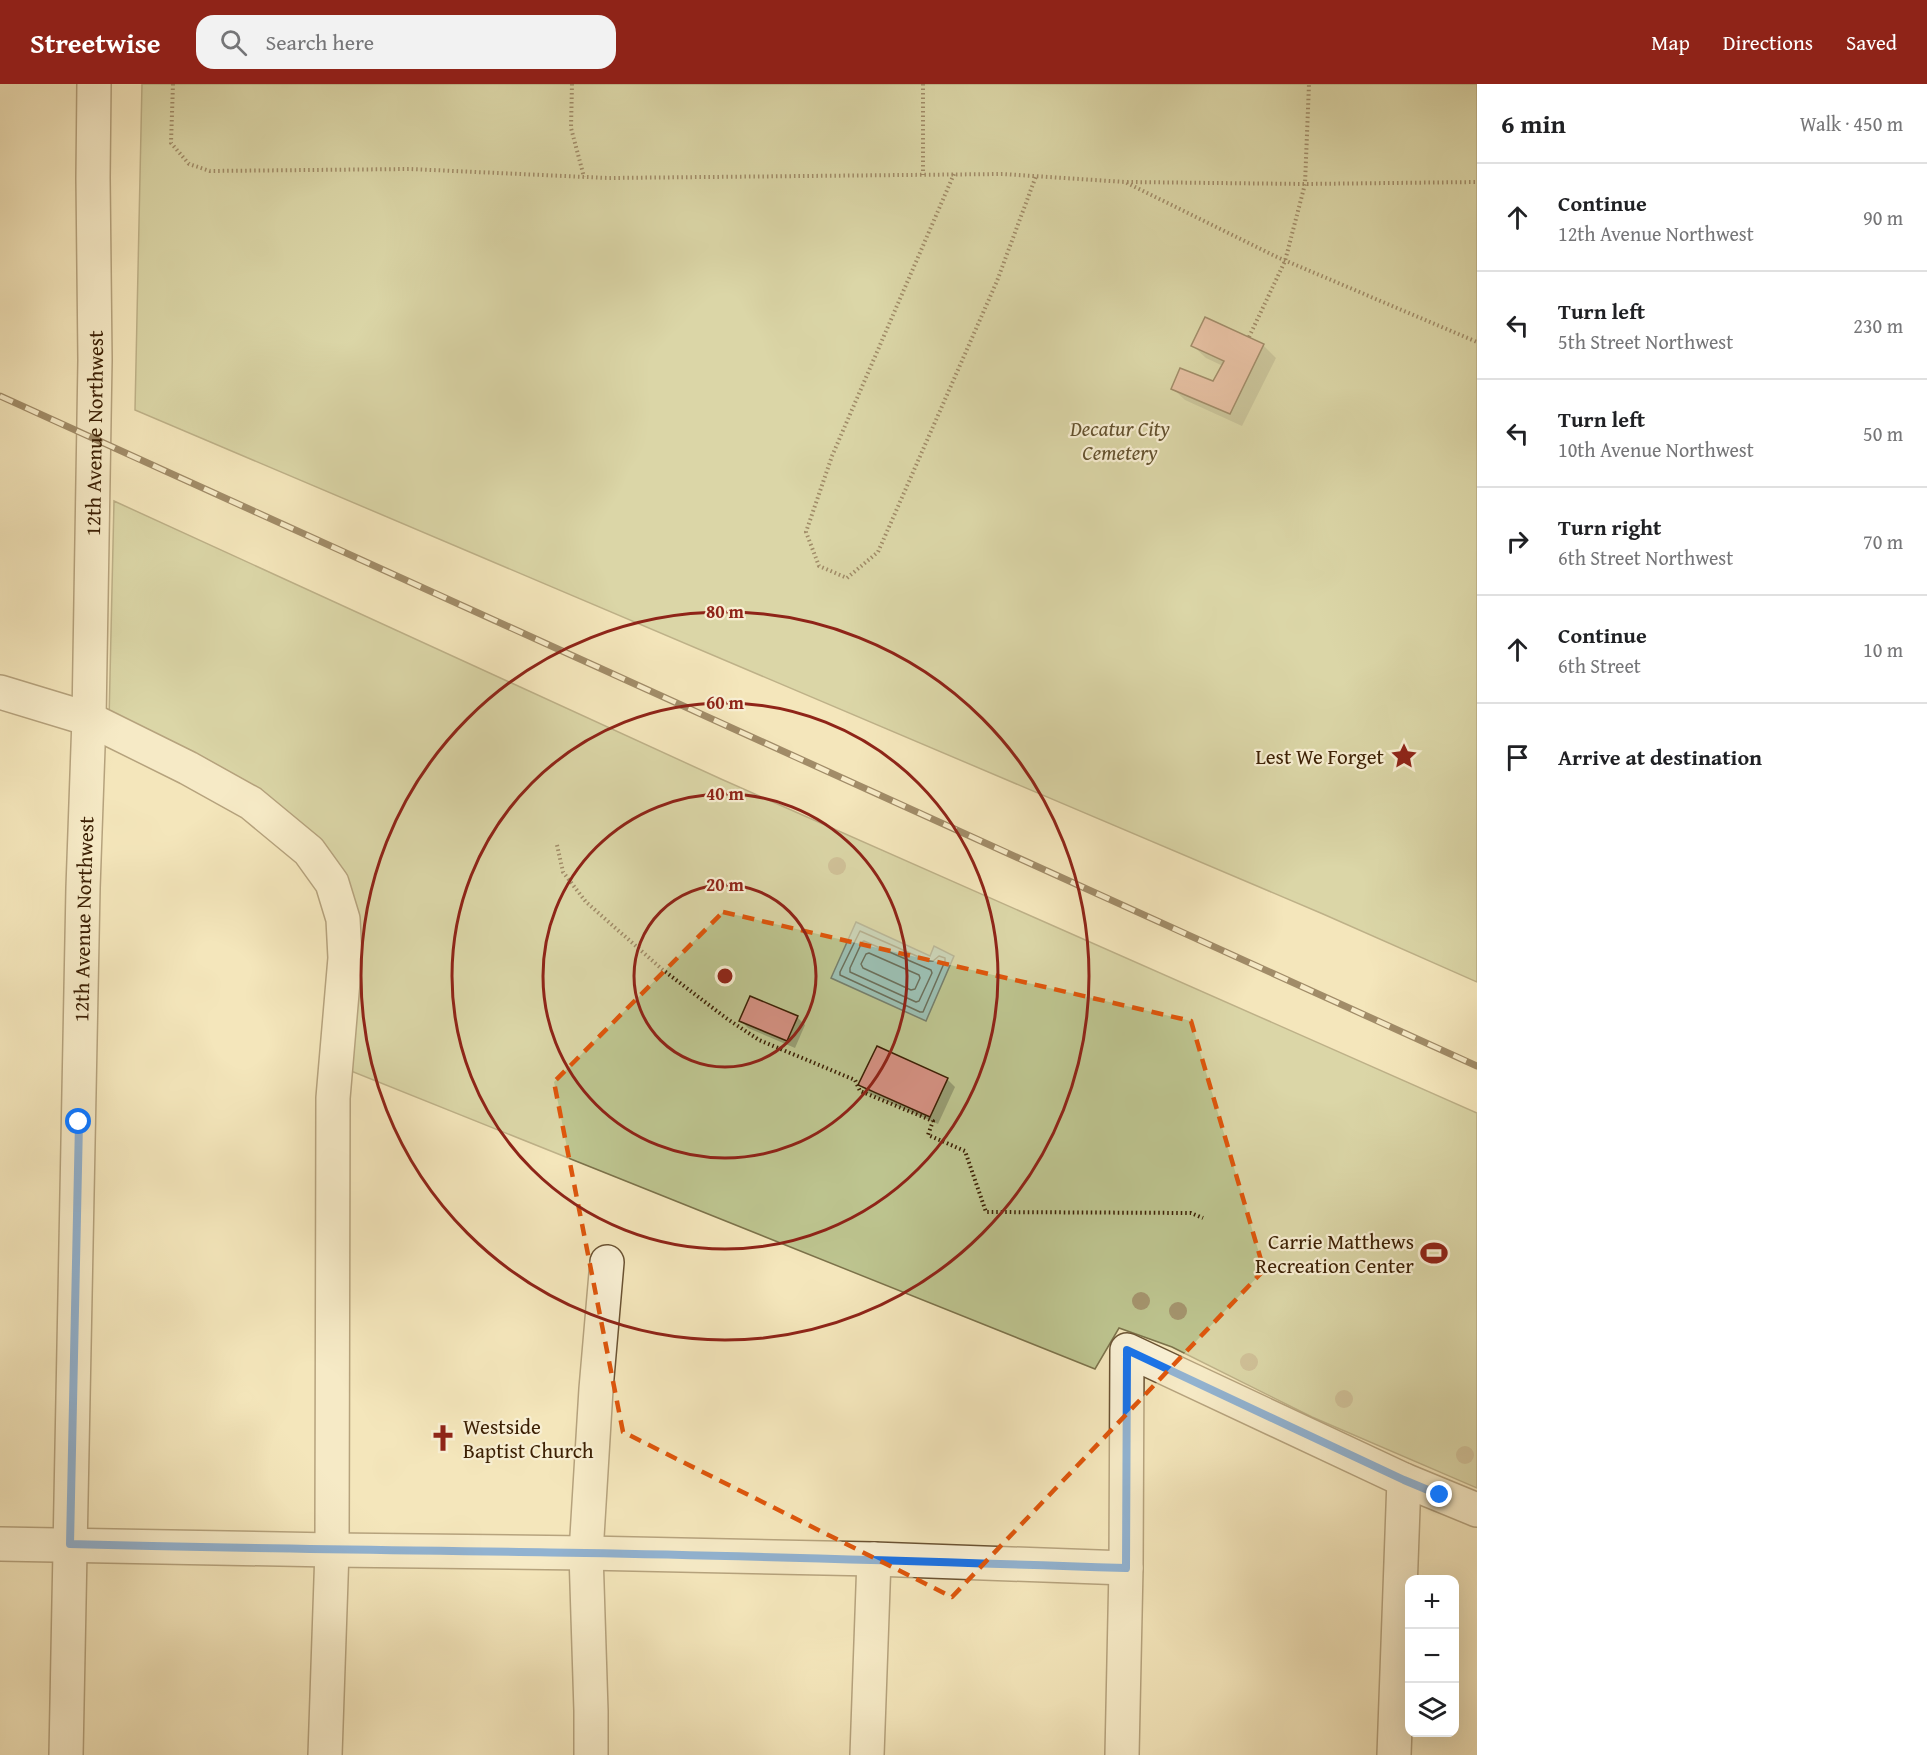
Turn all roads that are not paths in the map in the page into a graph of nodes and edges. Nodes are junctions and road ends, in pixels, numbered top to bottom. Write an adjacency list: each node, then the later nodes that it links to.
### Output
1 (94, 84): 3 (street, 12th Avenue Northwest)
2 (0, 692): 3 (street)
3 (89, 719): 8 (street, 12th Avenue Northwest); 9 (street)
4 (607, 1262): 10 (street)
5 (1404, 1480): 6 (street); 12 (street); 18 (street)
6 (1477, 1510)
7 (0, 1544): 8 (street)
8 (70, 1544): 9 (street); 13 (street, 12th Avenue Northwest)
9 (332, 1550): 10 (street); 14 (street)
10 (586, 1553): 11 (street); 15 (street)
11 (874, 1559): 12 (street); 16 (street)
12 (1126, 1568): 17 (street)
13 (66, 1755)
14 (325, 1755)
15 (591, 1755)
16 (867, 1755)
17 (1122, 1755)
18 (1394, 1755)

